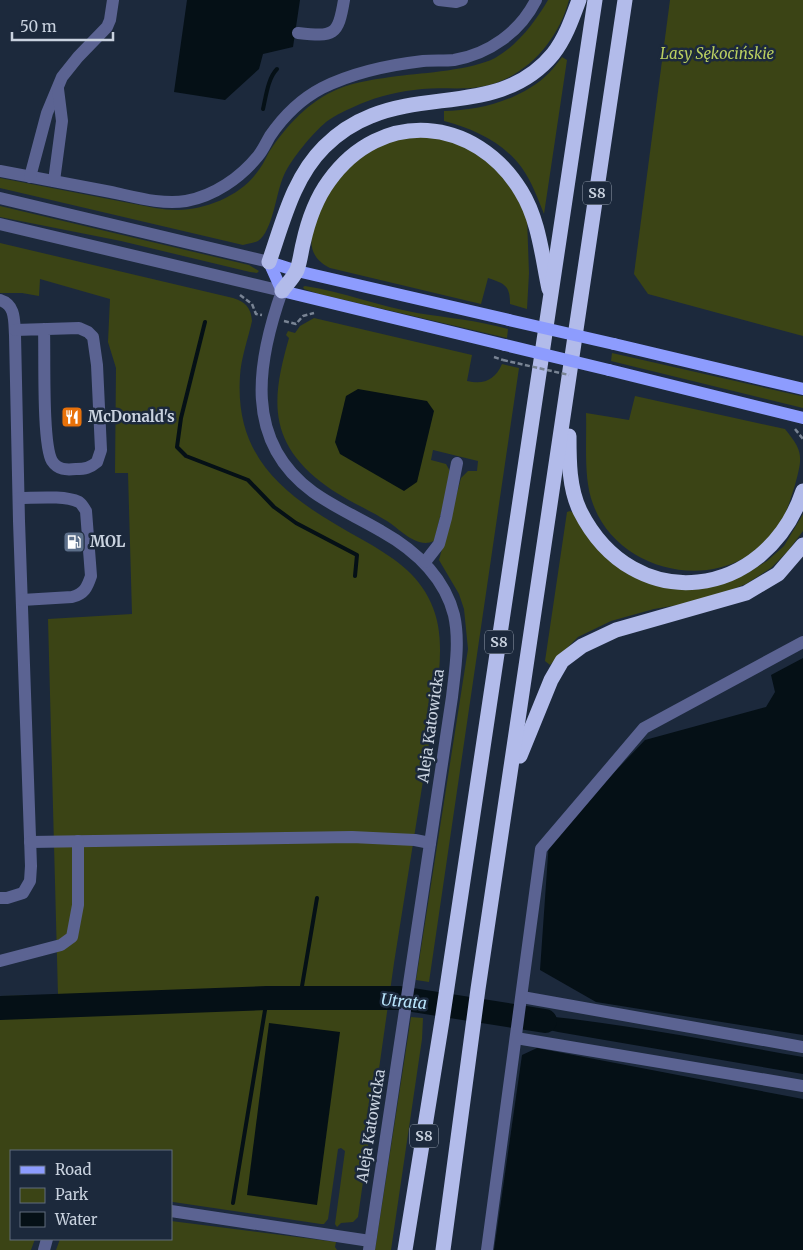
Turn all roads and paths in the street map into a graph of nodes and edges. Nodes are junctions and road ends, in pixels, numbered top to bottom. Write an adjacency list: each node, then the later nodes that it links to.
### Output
1 (113, 0): 10 (street)
2 (344, 0): 9 (street)
3 (439, 0): 4 (street)
4 (462, 0)
5 (536, 0): 13 (street)
6 (579, 0): 16 (highway)
7 (595, 0): 20 (highway, S8)
8 (625, 0): 24 (highway, S8)
9 (298, 33)
10 (58, 86): 12 (street); 13 (street)
11 (0, 171): 12 (street)
12 (30, 177): 13 (street)
13 (54, 182)
14 (0, 198): 16 (street)
15 (0, 224): 18 (street)
16 (269, 262): 17 (main road); 18 (main road)
17 (296, 271): 18 (highway); 20 (highway); 25 (main road, bridge)
18 (282, 291): 26 (main road, bridge); 31 (street, Aleja Katowicka)
19 (0, 300): 22 (street)
20 (551, 300): 46 (highway, S8)
21 (44, 329): 21 (street); 22 (street)
22 (15, 330): 29 (street)
23 (502, 360): 24 (path, bridge)
24 (569, 381): 28 (highway); 34 (highway, S8)
25 (803, 389)
26 (803, 418)
27 (457, 463): 31 (street)
28 (803, 491)
29 (19, 498): 32 (street); 32 (street)
30 (803, 546): 34 (highway)
31 (425, 562): 37 (street, Aleja Katowicka)
32 (22, 600): 36 (street)
33 (803, 642): 40 (street)
34 (509, 788): 47 (highway, S8)
35 (78, 841): 36 (street); 37 (street); 39 (street)
36 (30, 842): 38 (street)
37 (430, 843): 45 (street, Aleja Katowicka)
38 (0, 898)
39 (0, 961)
40 (522, 997): 41 (street); 42 (street)
41 (516, 1038): 43 (street); 48 (street)
42 (803, 1047)
43 (803, 1086)
44 (172, 1211): 45 (street)
45 (369, 1245)
46 (406, 1250)
47 (443, 1250)
48 (487, 1250)

